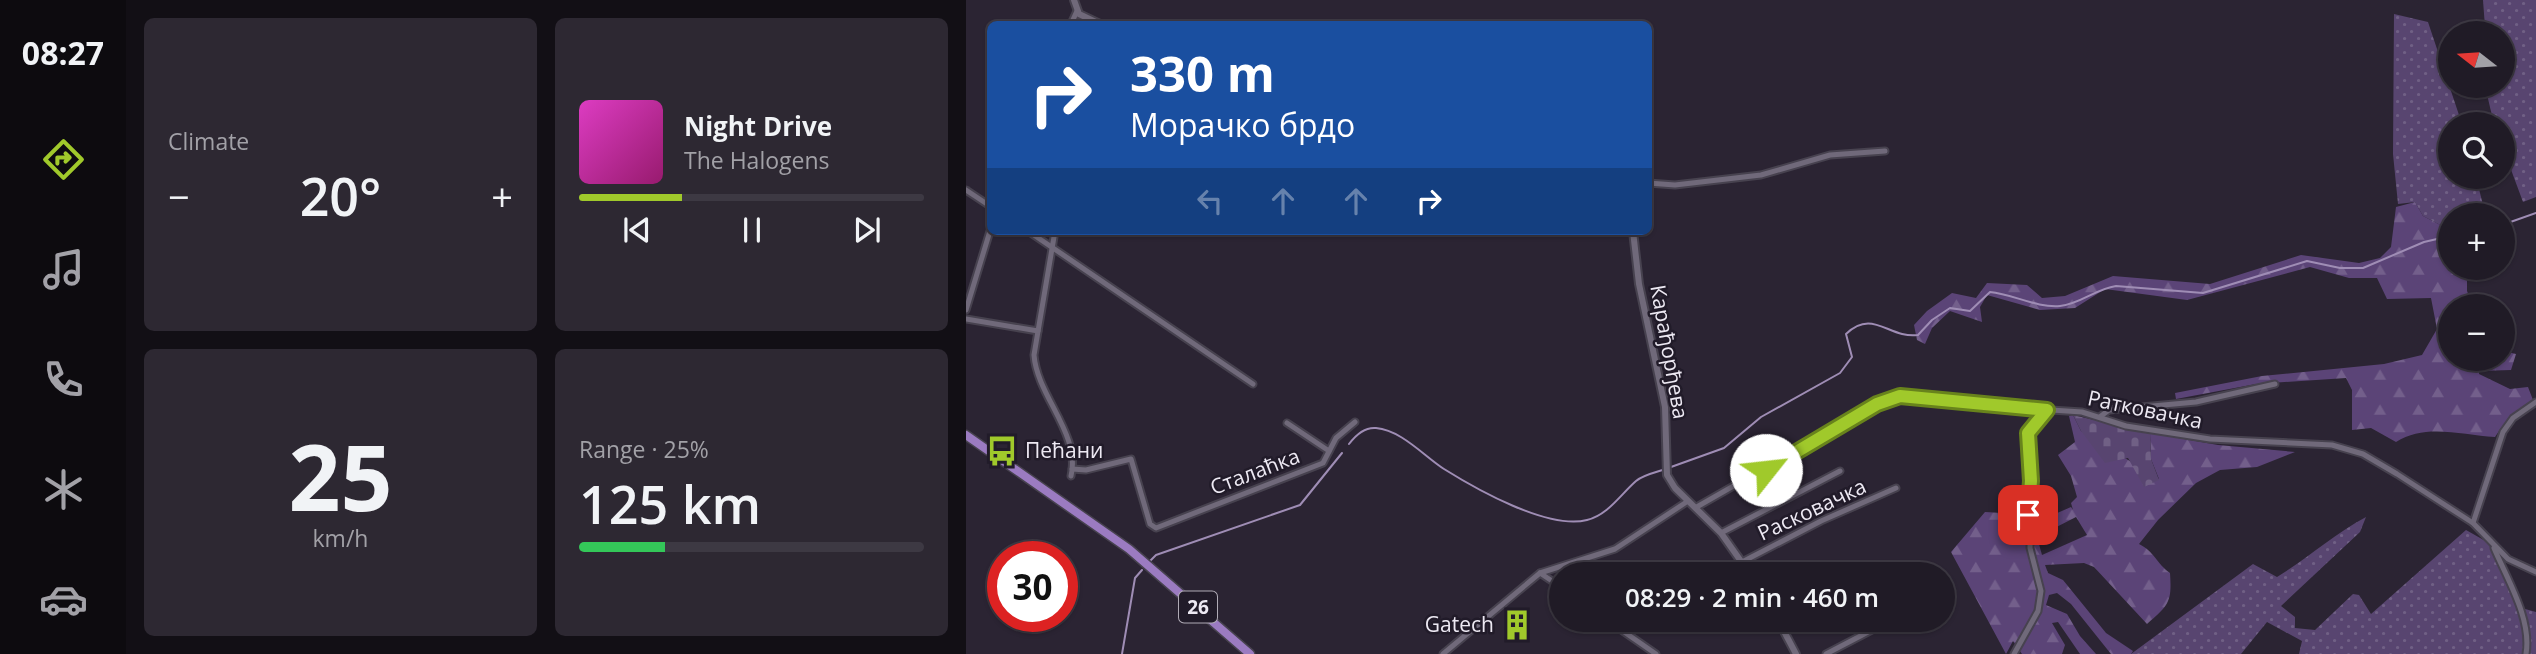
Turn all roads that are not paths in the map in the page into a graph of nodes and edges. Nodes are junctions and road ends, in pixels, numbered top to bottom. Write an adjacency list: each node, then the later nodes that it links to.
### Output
1 (1072, 1): 2 (street)
2 (1076, 10): 3 (street); 4 (street)
3 (1072, 21)
4 (1088, 21)
5 (1885, 151): 6 (street)
6 (1652, 183)
7 (966, 190): 8 (street)
8 (987, 204)
9 (988, 235): 14 (street)
10 (1034, 235): 13 (street)
11 (1055, 235): 13 (street)
12 (1633, 235): 30 (street, Карађорђева)
13 (1053, 248): 16 (street); 17 (street)
14 (966, 310)
15 (966, 319): 16 (street)
16 (1038, 331): 26 (street)
17 (1253, 384)
18 (2275, 384): 21 (street)
19 (2536, 402): 32 (street)
20 (2047, 410): 21 (street, Ратковачка); 31 (street, Ратковачка); 49 (street)
21 (2101, 416): 32 (street, Ратковачка)
22 (1355, 422): 25 (street, Сталаћка)
23 (1287, 423): 25 (street)
24 (966, 435): 44 (main road, 26)
25 (1329, 451): 26 (street, Сталаћка)
26 (1072, 469): 28 (street)
27 (1840, 471): 33 (street)
28 (1071, 476)
29 (1896, 488): 35 (street, Расковачка)
30 (1688, 501): 31 (street, Карађорђева); 38 (street)
31 (1696, 508): 33 (street, Карађорђева)
32 (2473, 523): 34 (street, Ратковачка)
33 (1721, 533): 35 (street, Карађорђева)
34 (2493, 546): 36 (street, Ратковачка); 39 (street)
35 (1742, 562)
36 (2512, 562): 37 (street, Ратковачка); 39 (street)
37 (2536, 572)
38 (1540, 573): 40 (street); 45 (street)
39 (2508, 574): 50 (street)
40 (1549, 579)
41 (1624, 632): 46 (street)
42 (1785, 632): 47 (street)
43 (1868, 632): 48 (street)
44 (1250, 654)
45 (1443, 654)
46 (1656, 654)
47 (1797, 654)
48 (1826, 654)
49 (2014, 654)
50 (2526, 654)

